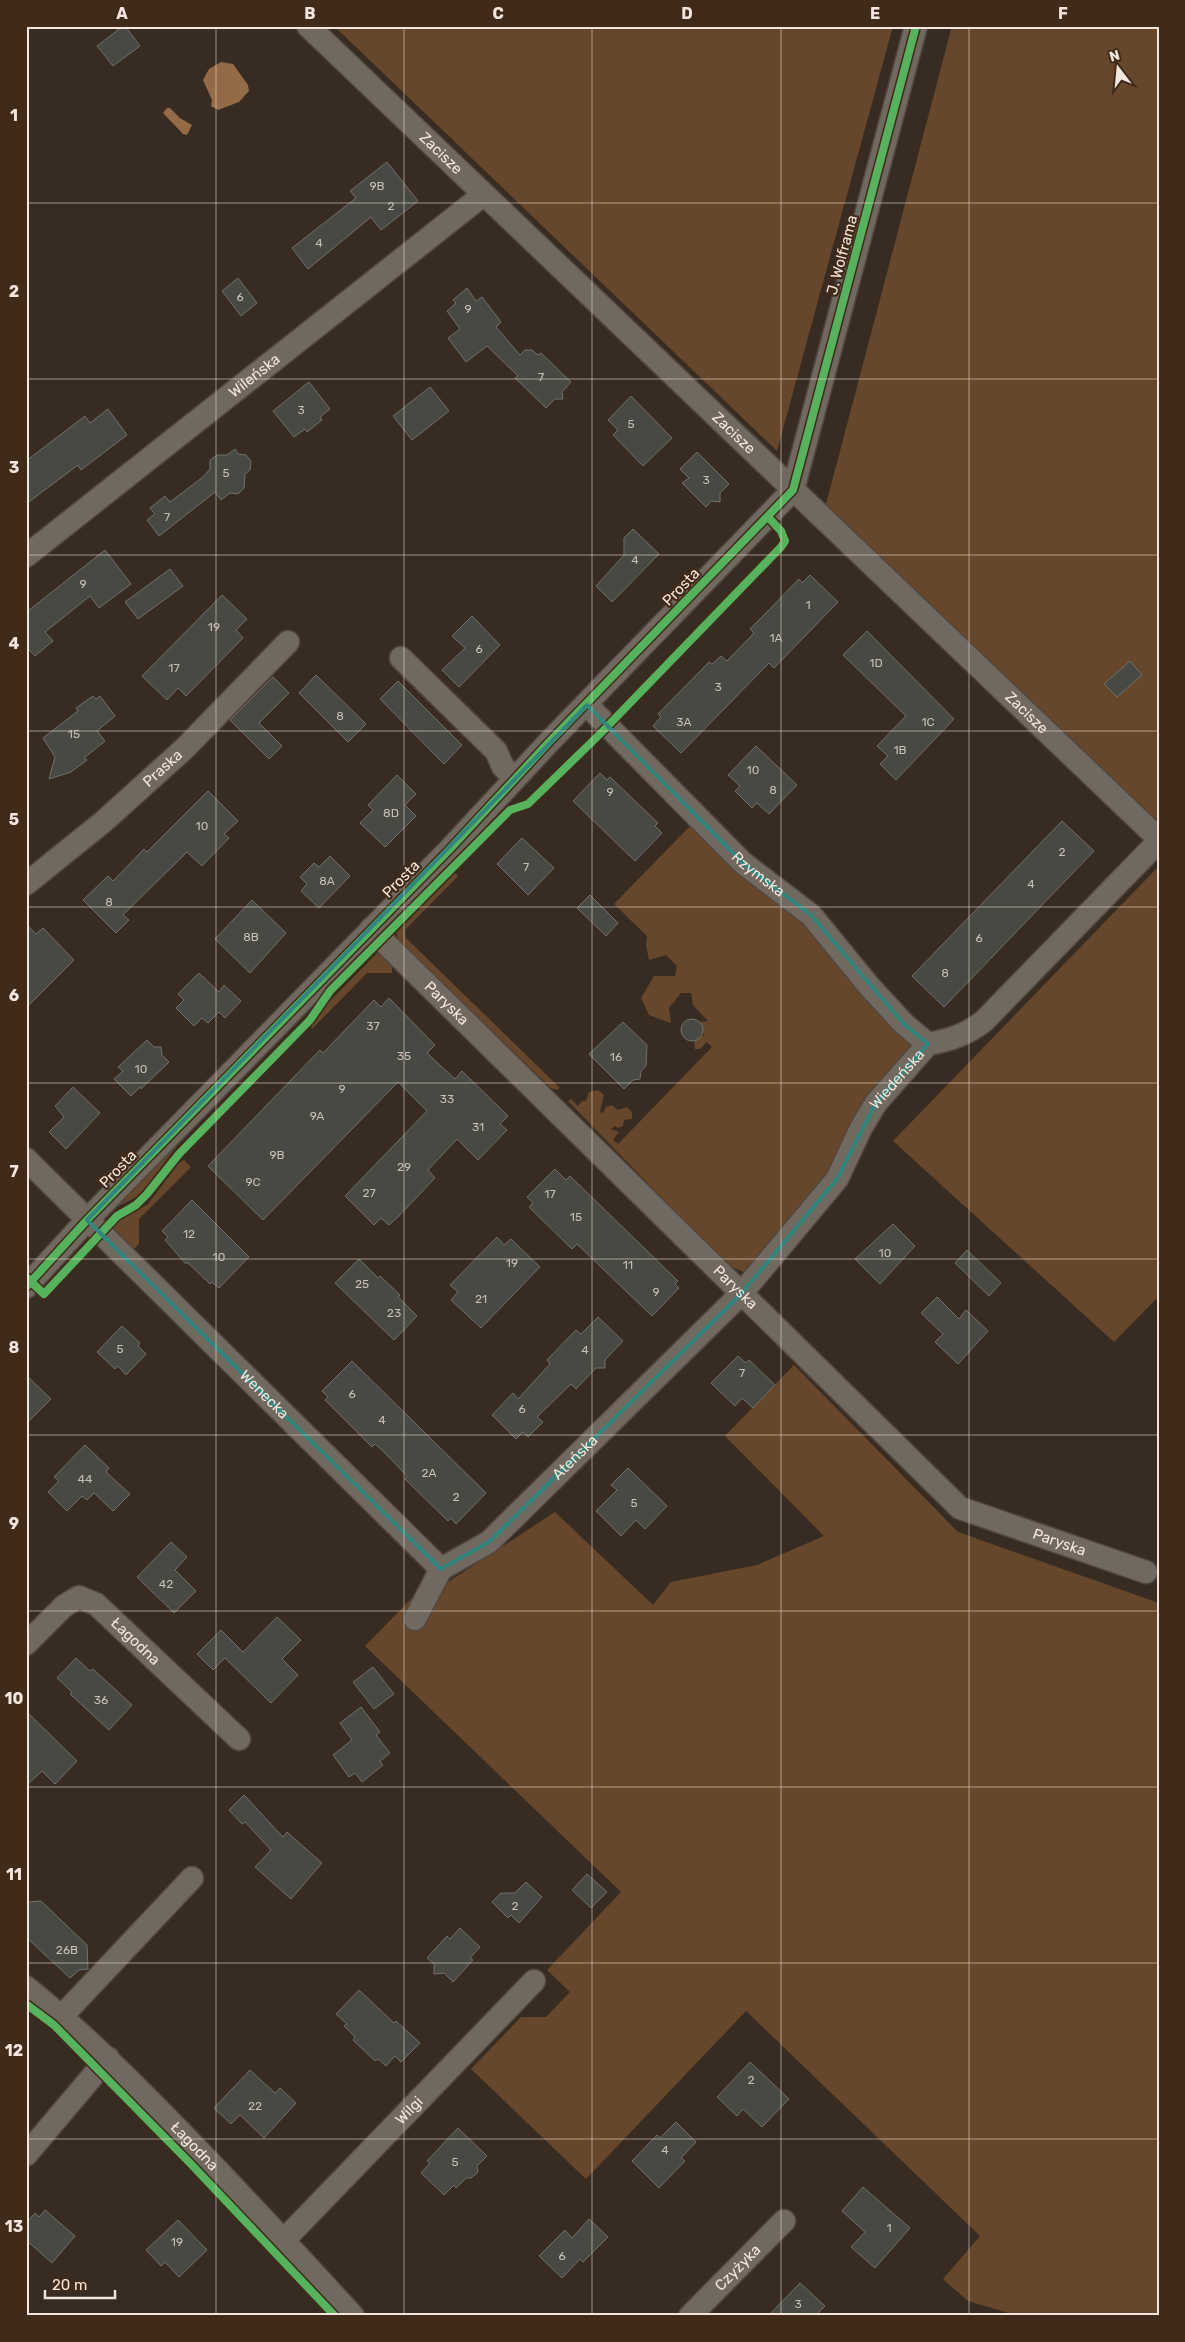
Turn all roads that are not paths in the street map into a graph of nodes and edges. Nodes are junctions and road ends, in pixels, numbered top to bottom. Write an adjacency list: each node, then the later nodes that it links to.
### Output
1 (308, 26): 3 (street, Zacisze)
2 (916, 26): 4 (street, J. Wolframa)
3 (483, 195): 4 (street, Zacisze); 5 (street, Wileńska)
4 (794, 490): 8 (street, Prosta); 10 (street, Zacisze)
5 (26, 556)
6 (288, 642): 11 (street, Praska)
7 (401, 658): 9 (street)
8 (587, 704): 9 (street, Prosta); 13 (street, Rzymska)
9 (515, 778): 12 (street, Prosta)
10 (1159, 840): 13 (street, Wiedeńska)
11 (26, 884)
12 (371, 928): 15 (street, Prosta); 17 (street, Paryska)
13 (928, 1044): 17 (street, Wiedeńska)
14 (26, 1159): 15 (street)
15 (87, 1220): 16 (street, Prosta); 18 (street, Wenecka)
16 (26, 1287)
17 (741, 1294): 18 (street, Ateńska); 19 (street, Paryska)
18 (441, 1569): 20 (street)
19 (1146, 1572)
20 (415, 1619)
21 (26, 1644): 22 (street, Łagodna)
22 (239, 1739)
23 (192, 1878): 26 (street)
24 (534, 1981): 30 (street, Wilgi)
25 (26, 1987): 26 (street, Łagodna)
26 (62, 2016): 27 (street, Łagodna)
27 (108, 2058): 28 (street); 30 (street, Łagodna)
28 (26, 2155)
29 (784, 2221): 32 (street, Czyżyka)
30 (284, 2240): 31 (street, Łagodna)
31 (353, 2316)
32 (690, 2316)

